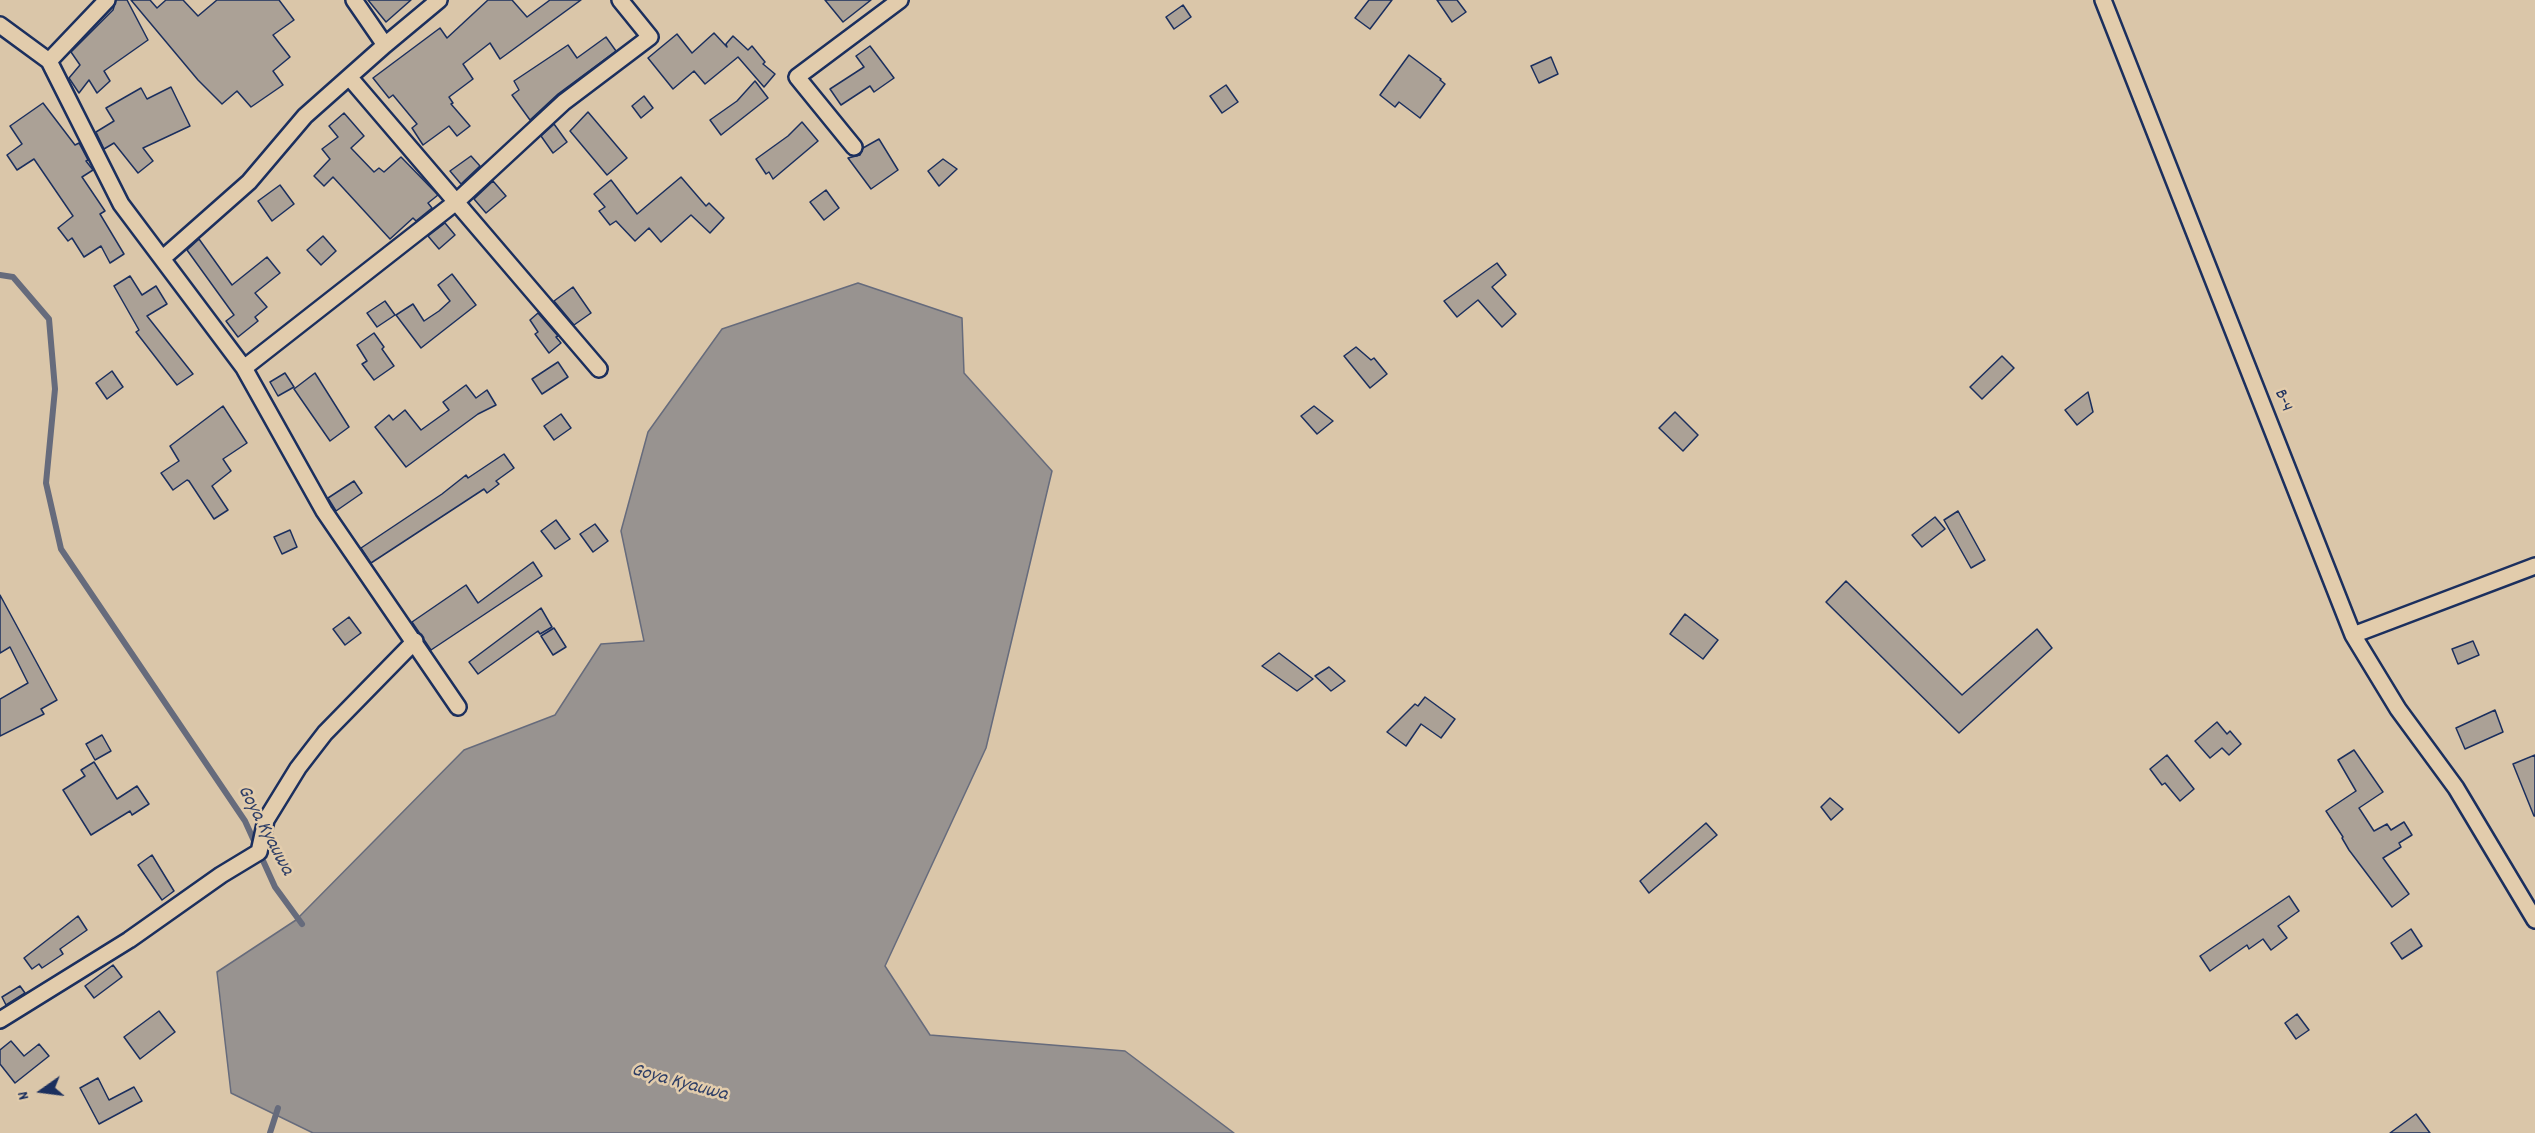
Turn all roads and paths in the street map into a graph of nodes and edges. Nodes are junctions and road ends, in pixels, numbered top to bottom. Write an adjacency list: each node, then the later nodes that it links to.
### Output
1 (106, 0): 9 (street)
2 (354, 0): 8 (street)
3 (439, 0): 8 (street)
4 (620, 0): 12 (street)
5 (900, 0): 11 (street)
6 (2103, 0): 17 (street, B-4)
7 (0, 25): 9 (street)
8 (385, 45): 10 (street)
9 (49, 61): 13 (street)
10 (350, 78): 12 (street); 13 (street)
11 (854, 147)
12 (456, 202): 14 (street); 15 (street)
13 (163, 258): 14 (street)
14 (244, 368): 18 (street)
15 (599, 369)
16 (2535, 566): 17 (street)
17 (2353, 635): 20 (street, B-4)
18 (415, 641): 19 (street); 21 (street)
19 (458, 707)
20 (2535, 920)
21 (0, 1020)

